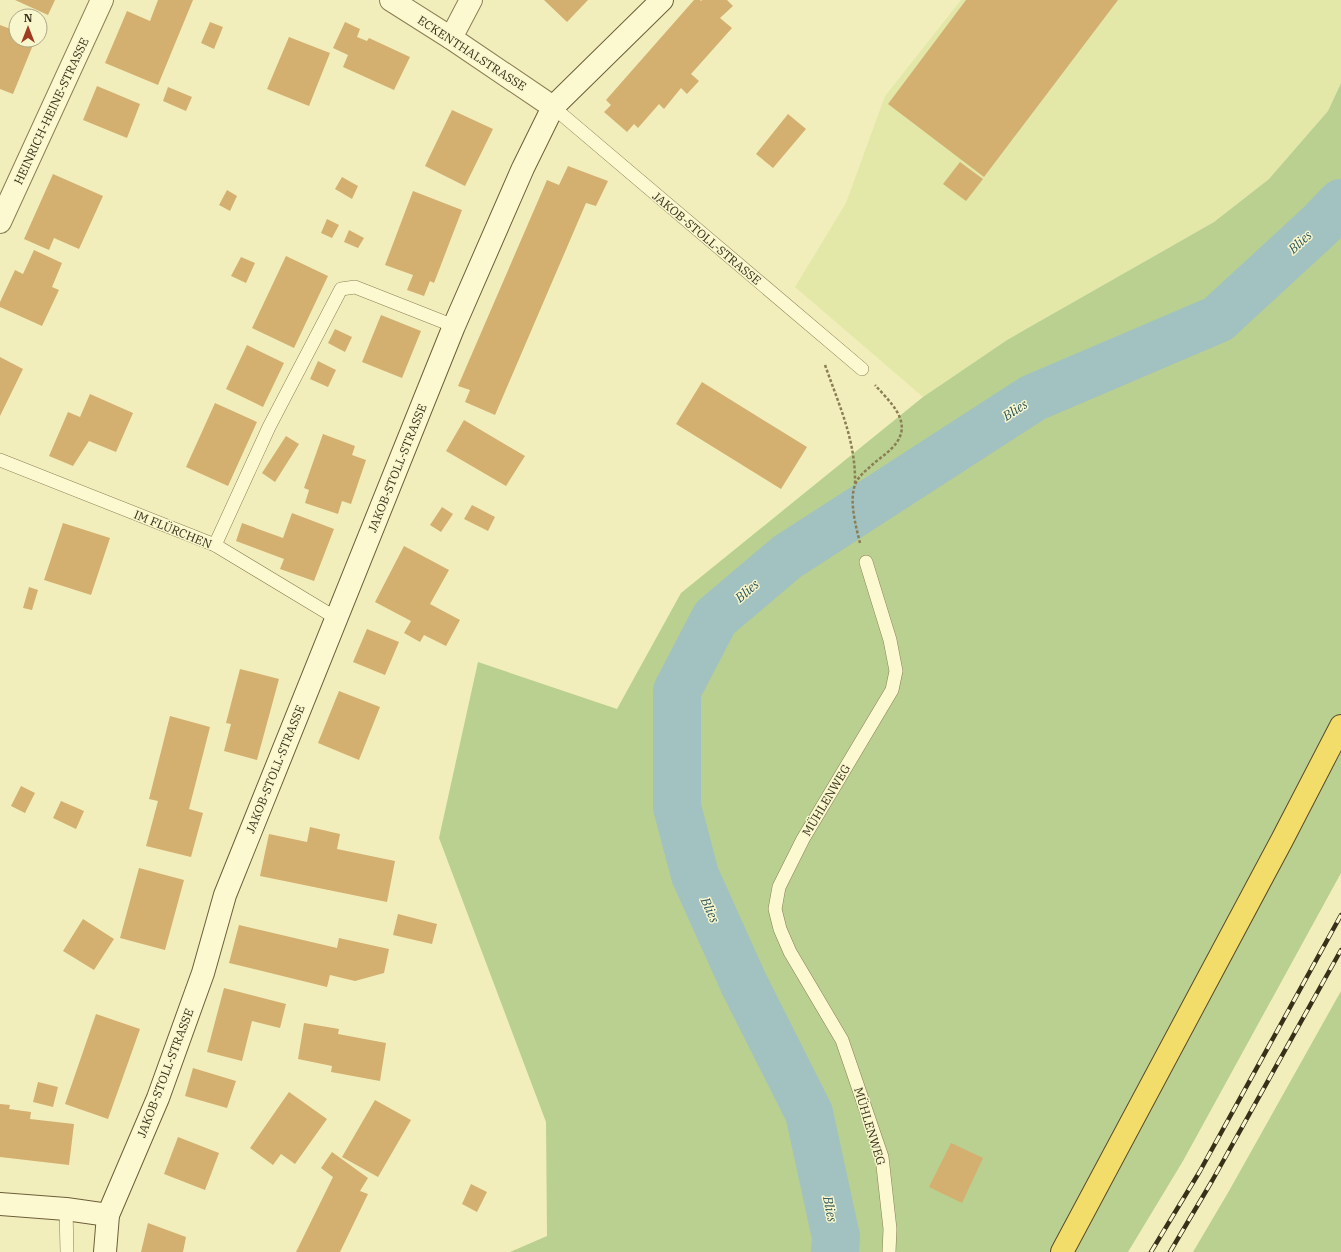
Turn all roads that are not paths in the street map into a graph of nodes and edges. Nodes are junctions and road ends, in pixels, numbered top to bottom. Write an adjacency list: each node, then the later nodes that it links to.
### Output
1 (102, 0): 7 (main road, HEINRICH-HEINE-STRASSE)
2 (391, 0): 5 (main road, ECKENTHALSTRASSE)
3 (471, 0): 5 (main road)
4 (662, 0): 6 (main road, JAKOB-STOLL-STRASSE)
5 (451, 38): 6 (main road, ECKENTHALSTRASSE)
6 (553, 107): 8 (main road, JAKOB-STOLL-STRASSE); 9 (lane, JAKOB-STOLL-STRASSE)
7 (0, 222)
8 (454, 326): 11 (lane); 13 (main road, JAKOB-STOLL-STRASSE)
9 (862, 369)
10 (0, 460): 11 (lane, IM FLÜRCHEN)
11 (215, 545): 13 (lane, IM FLÜRCHEN)
12 (866, 562): 20 (lane, MÜHLENWEG)
13 (336, 618): 17 (main road, JAKOB-STOLL-STRASSE)
14 (1341, 726): 21 (highway)
15 (0, 1204): 16 (main road)
16 (66, 1209): 17 (main road); 18 (lane)
17 (108, 1215): 19 (main road, JAKOB-STOLL-STRASSE)
18 (66, 1252)
19 (105, 1252)
20 (889, 1252)
21 (1062, 1252)

